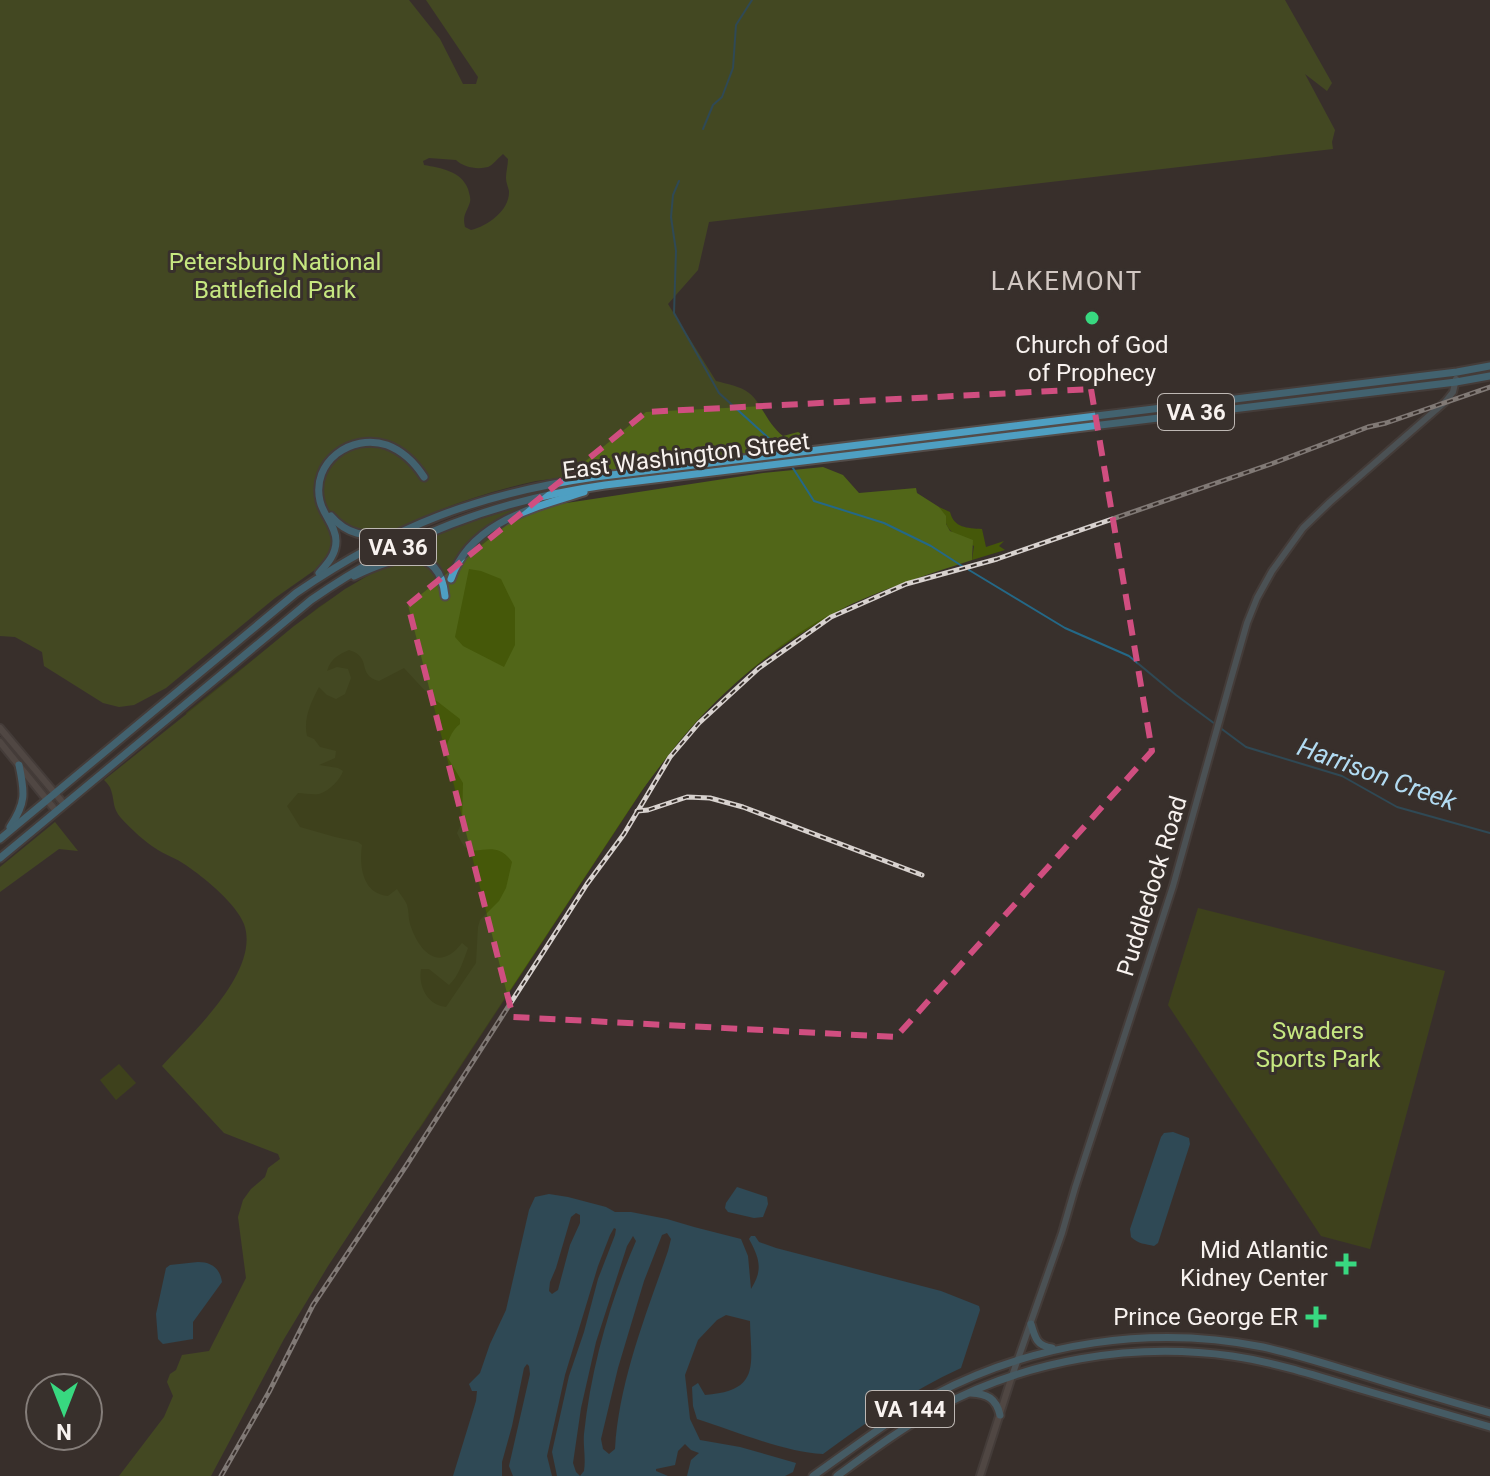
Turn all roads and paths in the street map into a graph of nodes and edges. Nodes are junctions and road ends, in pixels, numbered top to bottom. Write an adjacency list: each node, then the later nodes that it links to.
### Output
1 (1490, 366): 2 (highway, East Washington Street / VA 36)
2 (1457, 372): 4 (main road); 6 (highway, East Washington Street / VA 36)
3 (1490, 376): 4 (highway, East Washington Street / VA 36)
4 (1456, 382): 5 (highway, East Washington Street / VA 36); 21 (main road, Puddledock Road)
5 (605, 485): 7 (highway); 9 (highway, East Washington Street / VA 36)
6 (390, 536): 8 (highway, East Washington Street / VA 36); 8 (highway)
7 (451, 579)
8 (311, 583): 16 (highway, East Washington Street / VA 36)
9 (330, 587): 10 (highway); 17 (highway, East Washington Street / VA 36)
10 (445, 596)
11 (0, 728): 13 (street)
12 (0, 742): 14 (street)
13 (13, 744): 14 (street); 16 (street)
14 (6, 750): 15 (street)
15 (19, 765): 16 (street); 19 (highway)
16 (51, 798): 17 (street); 18 (street); 19 (highway, East Washington Street / VA 36)
17 (64, 804): 18 (highway, East Washington Street / VA 36)
18 (56, 811): 20 (highway, East Washington Street / VA 36)
19 (1, 839)
20 (0, 858)
21 (1031, 1324): 22 (main road); 23 (main road, Puddledock Road)
22 (1058, 1349): 23 (main road, VA 144); 26 (main road, VA 144)
23 (1017, 1360): 24 (main road, Puddledock Road); 29 (main road, VA 144)
24 (1012, 1376): 25 (main road, VA 144); 27 (street, Puddledock Road); 28 (main road, VA 144)
25 (969, 1393): 27 (main road); 30 (main road, VA 144)
26 (1490, 1413)
27 (1000, 1415): 31 (street, Puddledock Road)
28 (1490, 1427)
29 (813, 1476)
30 (837, 1476)
31 (980, 1476)

